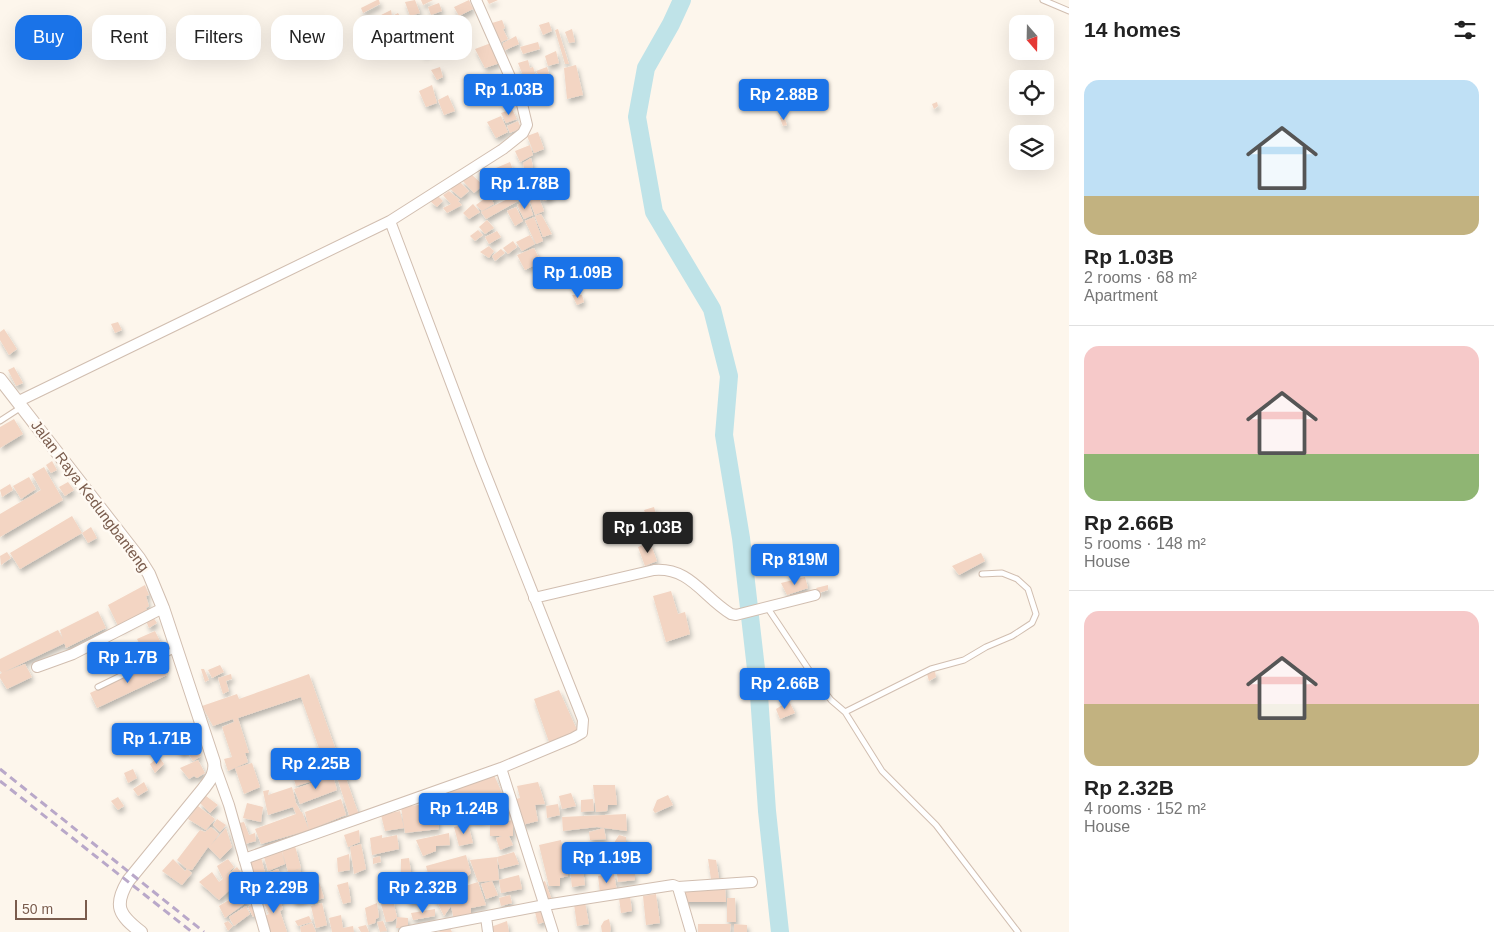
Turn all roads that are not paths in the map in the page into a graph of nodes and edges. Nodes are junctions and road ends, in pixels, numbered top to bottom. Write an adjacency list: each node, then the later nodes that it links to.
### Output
1 (476, 0): 4 (street)
2 (1043, 0): 3 (lane)
3 (1069, 11)
4 (390, 221): 6 (street); 10 (street)
5 (0, 379): 6 (street, Jalan Raya Kedungbanteng)
6 (21, 404): 7 (lane); 11 (street, Jalan Raya Kedungbanteng)
7 (0, 421)
8 (982, 574): 16 (lane)
9 (815, 595): 12 (street)
10 (534, 598): 12 (street); 18 (street)
11 (163, 608): 13 (street, Jalan Raya Kedungbanteng); 14 (street)
12 (763, 608): 16 (lane)
13 (177, 649): 15 (lane); 17 (street, Jalan Raya Kedungbanteng)
14 (37, 667)
15 (98, 686)
16 (845, 712): 30 (lane)
17 (215, 766): 19 (street); 24 (street)
18 (501, 768): 19 (street); 22 (street)
19 (244, 859): 25 (street)
20 (752, 882): 21 (street)
21 (678, 887): 22 (street); 29 (street)
22 (544, 905): 23 (street); 28 (street)
23 (486, 917): 26 (street); 27 (street)
24 (140, 932)
25 (265, 932)
26 (404, 932)
27 (488, 932)
28 (553, 932)
29 (691, 932)
30 (1018, 932)

